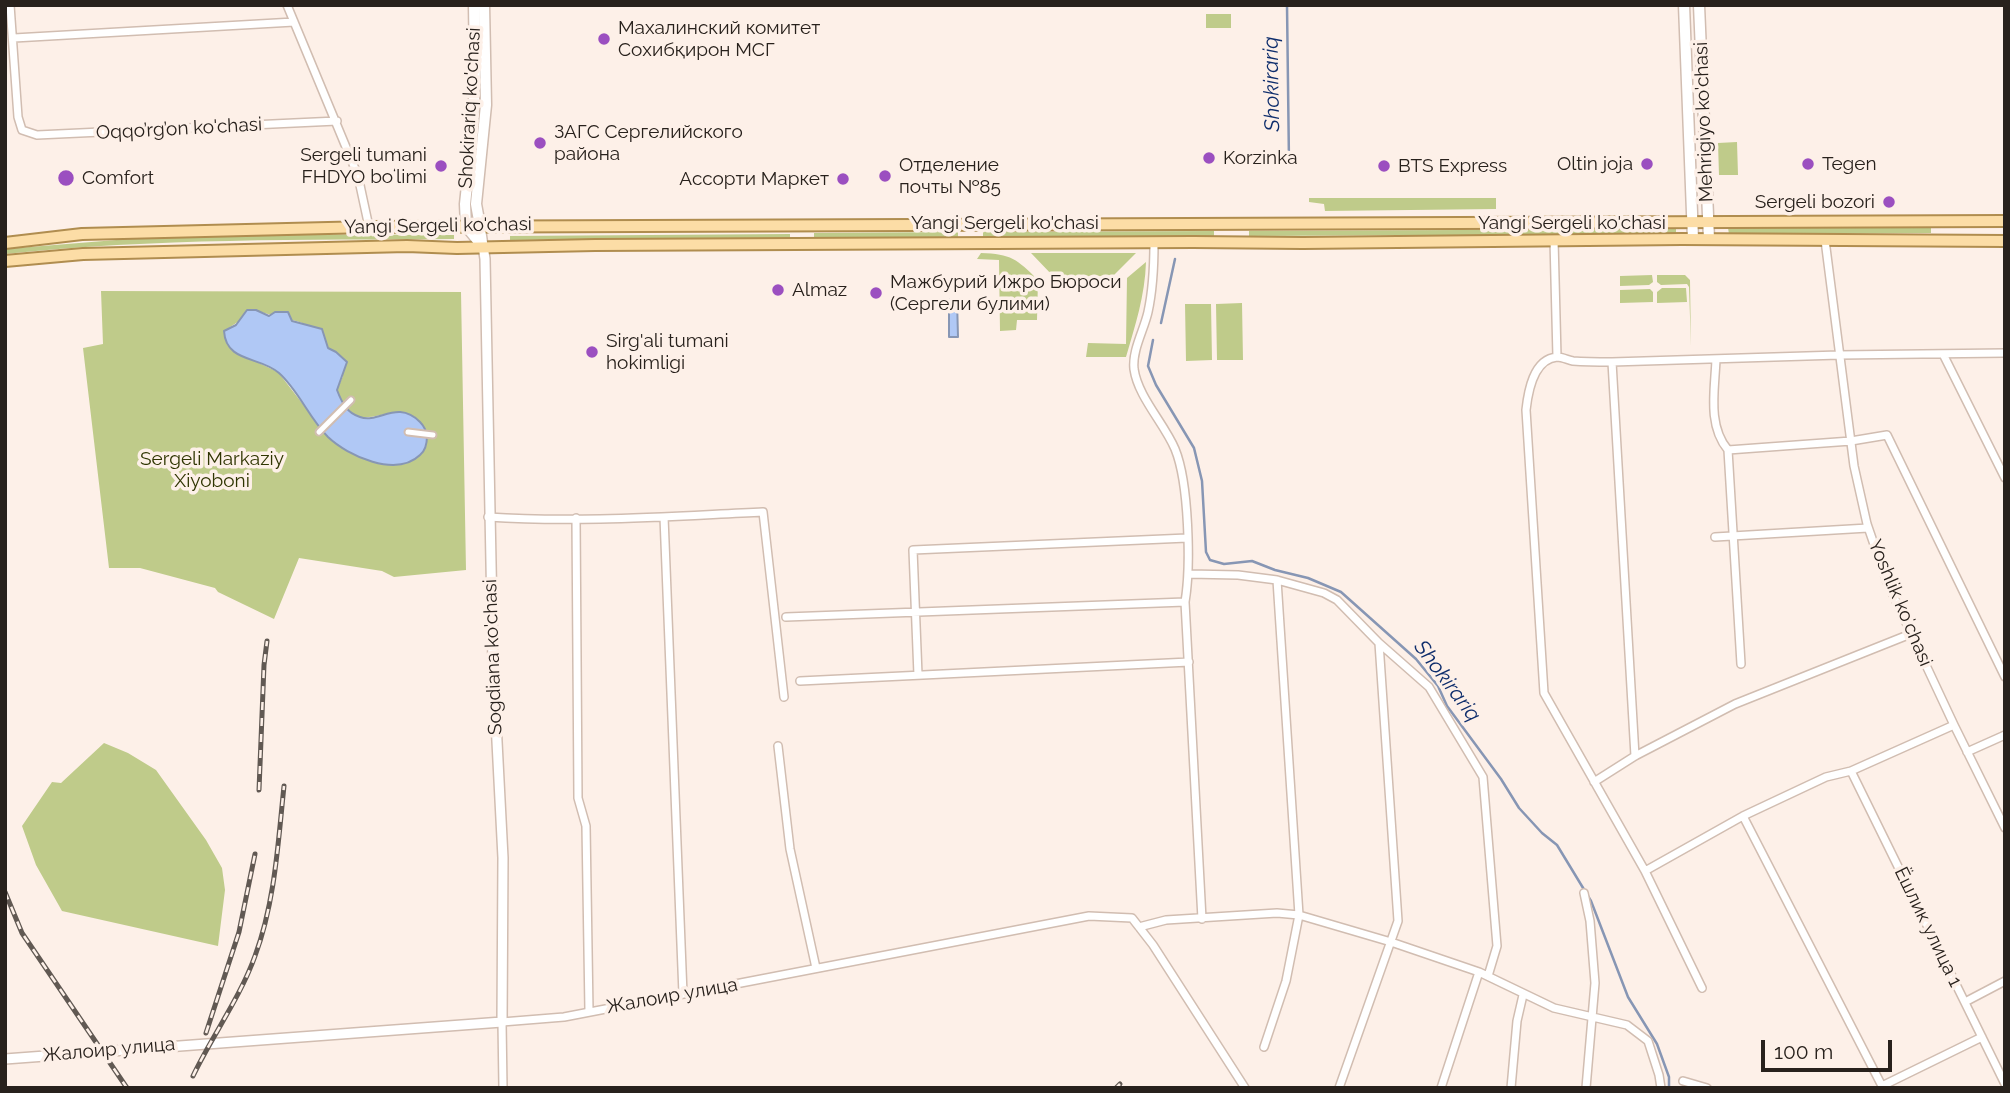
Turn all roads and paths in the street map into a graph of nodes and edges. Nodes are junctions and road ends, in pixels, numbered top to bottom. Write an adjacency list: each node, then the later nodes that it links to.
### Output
1 (10, 5): 8 (street)
2 (287, 5): 7 (street)
3 (474, 5): 17 (main road, Shokirariq ko'chasi)
4 (484, 5): 18 (main road, Shokirariq ko'chasi)
5 (1684, 5): 12 (main road, Mehrigiyo ko'chasi)
6 (1699, 5): 13 (main road, Mehrigiyo ko'chasi)
7 (294, 22): 8 (street); 9 (street)
8 (14, 38): 9 (street, Oqqo’rg’on ko'chasi)
9 (337, 121): 19 (street)
10 (1954, 221): 11 (main road, Yangi Sergeli ko'chasi); 13 (main road, Yangi Sergeli ko'chasi); 24 (main road)
11 (2005, 221)
12 (1692, 222): 13 (main road, Yangi Sergeli ko'chasi); 14 (main road, Yangi Sergeli ko'chasi); 20 (main road, Mehrigiyo ko'chasi)
13 (1708, 222): 21 (main road, Mehrigiyo ko'chasi)
14 (1234, 223): 16 (main road, Yangi Sergeli ko'chasi); 26 (main road)
15 (793, 224): 16 (main road, Yangi Sergeli ko'chasi); 18 (main road, Yangi Sergeli ko'chasi); 29 (main road)
16 (973, 224): 30 (main road)
17 (466, 226): 18 (main road, Yangi Sergeli ko'chasi); 19 (main road, Yangi Sergeli ko'chasi); 31 (main road)
18 (480, 226): 31 (street, Sogdiana ko'chasi)
19 (369, 227): 27 (main road, Yangi Sergeli ko'chasi)
20 (1693, 239): 21 (main road, Yangi Sergeli ko'chasi); 22 (main road, Yangi Sergeli ko'chasi)
21 (1709, 239): 23 (main road, Yangi Sergeli ko'chasi)
22 (1554, 240): 26 (main road, Yangi Sergeli ko'chasi); 36 (street)
23 (1825, 240): 24 (main road, Yangi Sergeli ko'chasi); 35 (street, Yoshlik koʻchasi)
24 (1953, 241): 25 (main road, Yangi Sergeli ko'chasi)
25 (2005, 241)
26 (1235, 242): 28 (main road, Yangi Sergeli ko'chasi)
27 (5, 243)
28 (1154, 243): 30 (main road, Yangi Sergeli ko'chasi); 52 (street)
29 (793, 244): 30 (main road, Yangi Sergeli ko'chasi); 31 (main road, Yangi Sergeli ko'chasi)
30 (973, 244)
31 (483, 247): 32 (main road, Yangi Sergeli ko'chasi); 46 (street, Sogdiana ko'chasi)
32 (5, 261)
33 (2005, 353): 34 (street)
34 (1943, 354): 35 (street); 45 (street)
35 (1839, 355): 37 (street); 43 (street, Yoshlik koʻchasi)
36 (1557, 357): 38 (street); 72 (street)
37 (1716, 359): 38 (street); 44 (street)
38 (1612, 362): 70 (street)
39 (351, 400): 40 (street)
40 (319, 432)
41 (408, 432): 42 (street)
42 (433, 436)
43 (1852, 441): 44 (street); 49 (street, Yoshlik koʻchasi); 63 (street)
44 (1728, 450): 51 (street)
45 (2005, 478)
46 (488, 517): 48 (street); 91 (street, Sogdiana ko'chasi)
47 (664, 517): 48 (street); 65 (street); 86 (street)
48 (576, 518): 89 (street)
49 (1868, 528): 51 (street); 58 (street, Yoshlik koʻchasi)
50 (1715, 537): 51 (street)
51 (1735, 537): 61 (street)
52 (1187, 538): 53 (street); 56 (street)
53 (1189, 574): 54 (street); 55 (street)
54 (1277, 580): 59 (street); 77 (street)
55 (1185, 603): 56 (street); 60 (street)
56 (915, 611): 57 (street); 62 (street)
57 (786, 617)
58 (1913, 633): 66 (street, Yoshlik koʻchasi); 70 (street)
59 (1379, 643): 80 (street); 83 (street)
60 (1189, 662): 62 (street); 78 (street)
61 (1741, 664)
62 (918, 675): 64 (street)
63 (2005, 677)
64 (800, 681)
65 (784, 697)
66 (1954, 725): 69 (street, Yoshlik koʻchasi); 71 (street)
67 (2005, 735): 69 (street)
68 (778, 746): 81 (street)
69 (1967, 752): 74 (street, Yoshlik koʻchasi)
70 (1635, 756): 72 (street)
71 (1851, 771): 73 (street); 88 (street, Ёшлик улица 1)
72 (1594, 782): 75 (street)
73 (1744, 816): 75 (street); 97 (street)
74 (2005, 828)
75 (1645, 870): 85 (street)
76 (1584, 893): 90 (street)
77 (1299, 915): 78 (street); 80 (street); 93 (street)
78 (1202, 919): 79 (street)
79 (1139, 927): 81 (street, Жалоир улица); 99 (street)
80 (1391, 942): 82 (street); 100 (street)
81 (816, 968): 86 (street, Жалоир улица)
82 (1479, 972): 83 (street); 101 (street)
83 (1488, 976): 87 (street)
84 (2005, 981): 88 (street)
85 (1702, 988)
86 (683, 994): 89 (street, Жалоир улица)
87 (1523, 995): 90 (street); 102 (street)
88 (1965, 1002): 92 (street, Ёшлик улица 1)
89 (589, 1011): 91 (street, Жалоир улица)
90 (1592, 1018): 103 (street); 104 (street)
91 (502, 1023): 94 (street, Жалоир улица); 98 (street, Sogdiana ko'chasi)
92 (1982, 1037): 96 (street, Ёшлик улица 1); 97 (street)
93 (1264, 1046)
94 (5, 1059)
95 (1683, 1081): 105 (street)
96 (2005, 1084)
97 (1882, 1087)
98 (503, 1088)
99 (1244, 1088)
100 (1339, 1088)
101 (1441, 1088)
102 (1511, 1088)
103 (1586, 1088)
104 (1661, 1088)
105 (1707, 1088)

